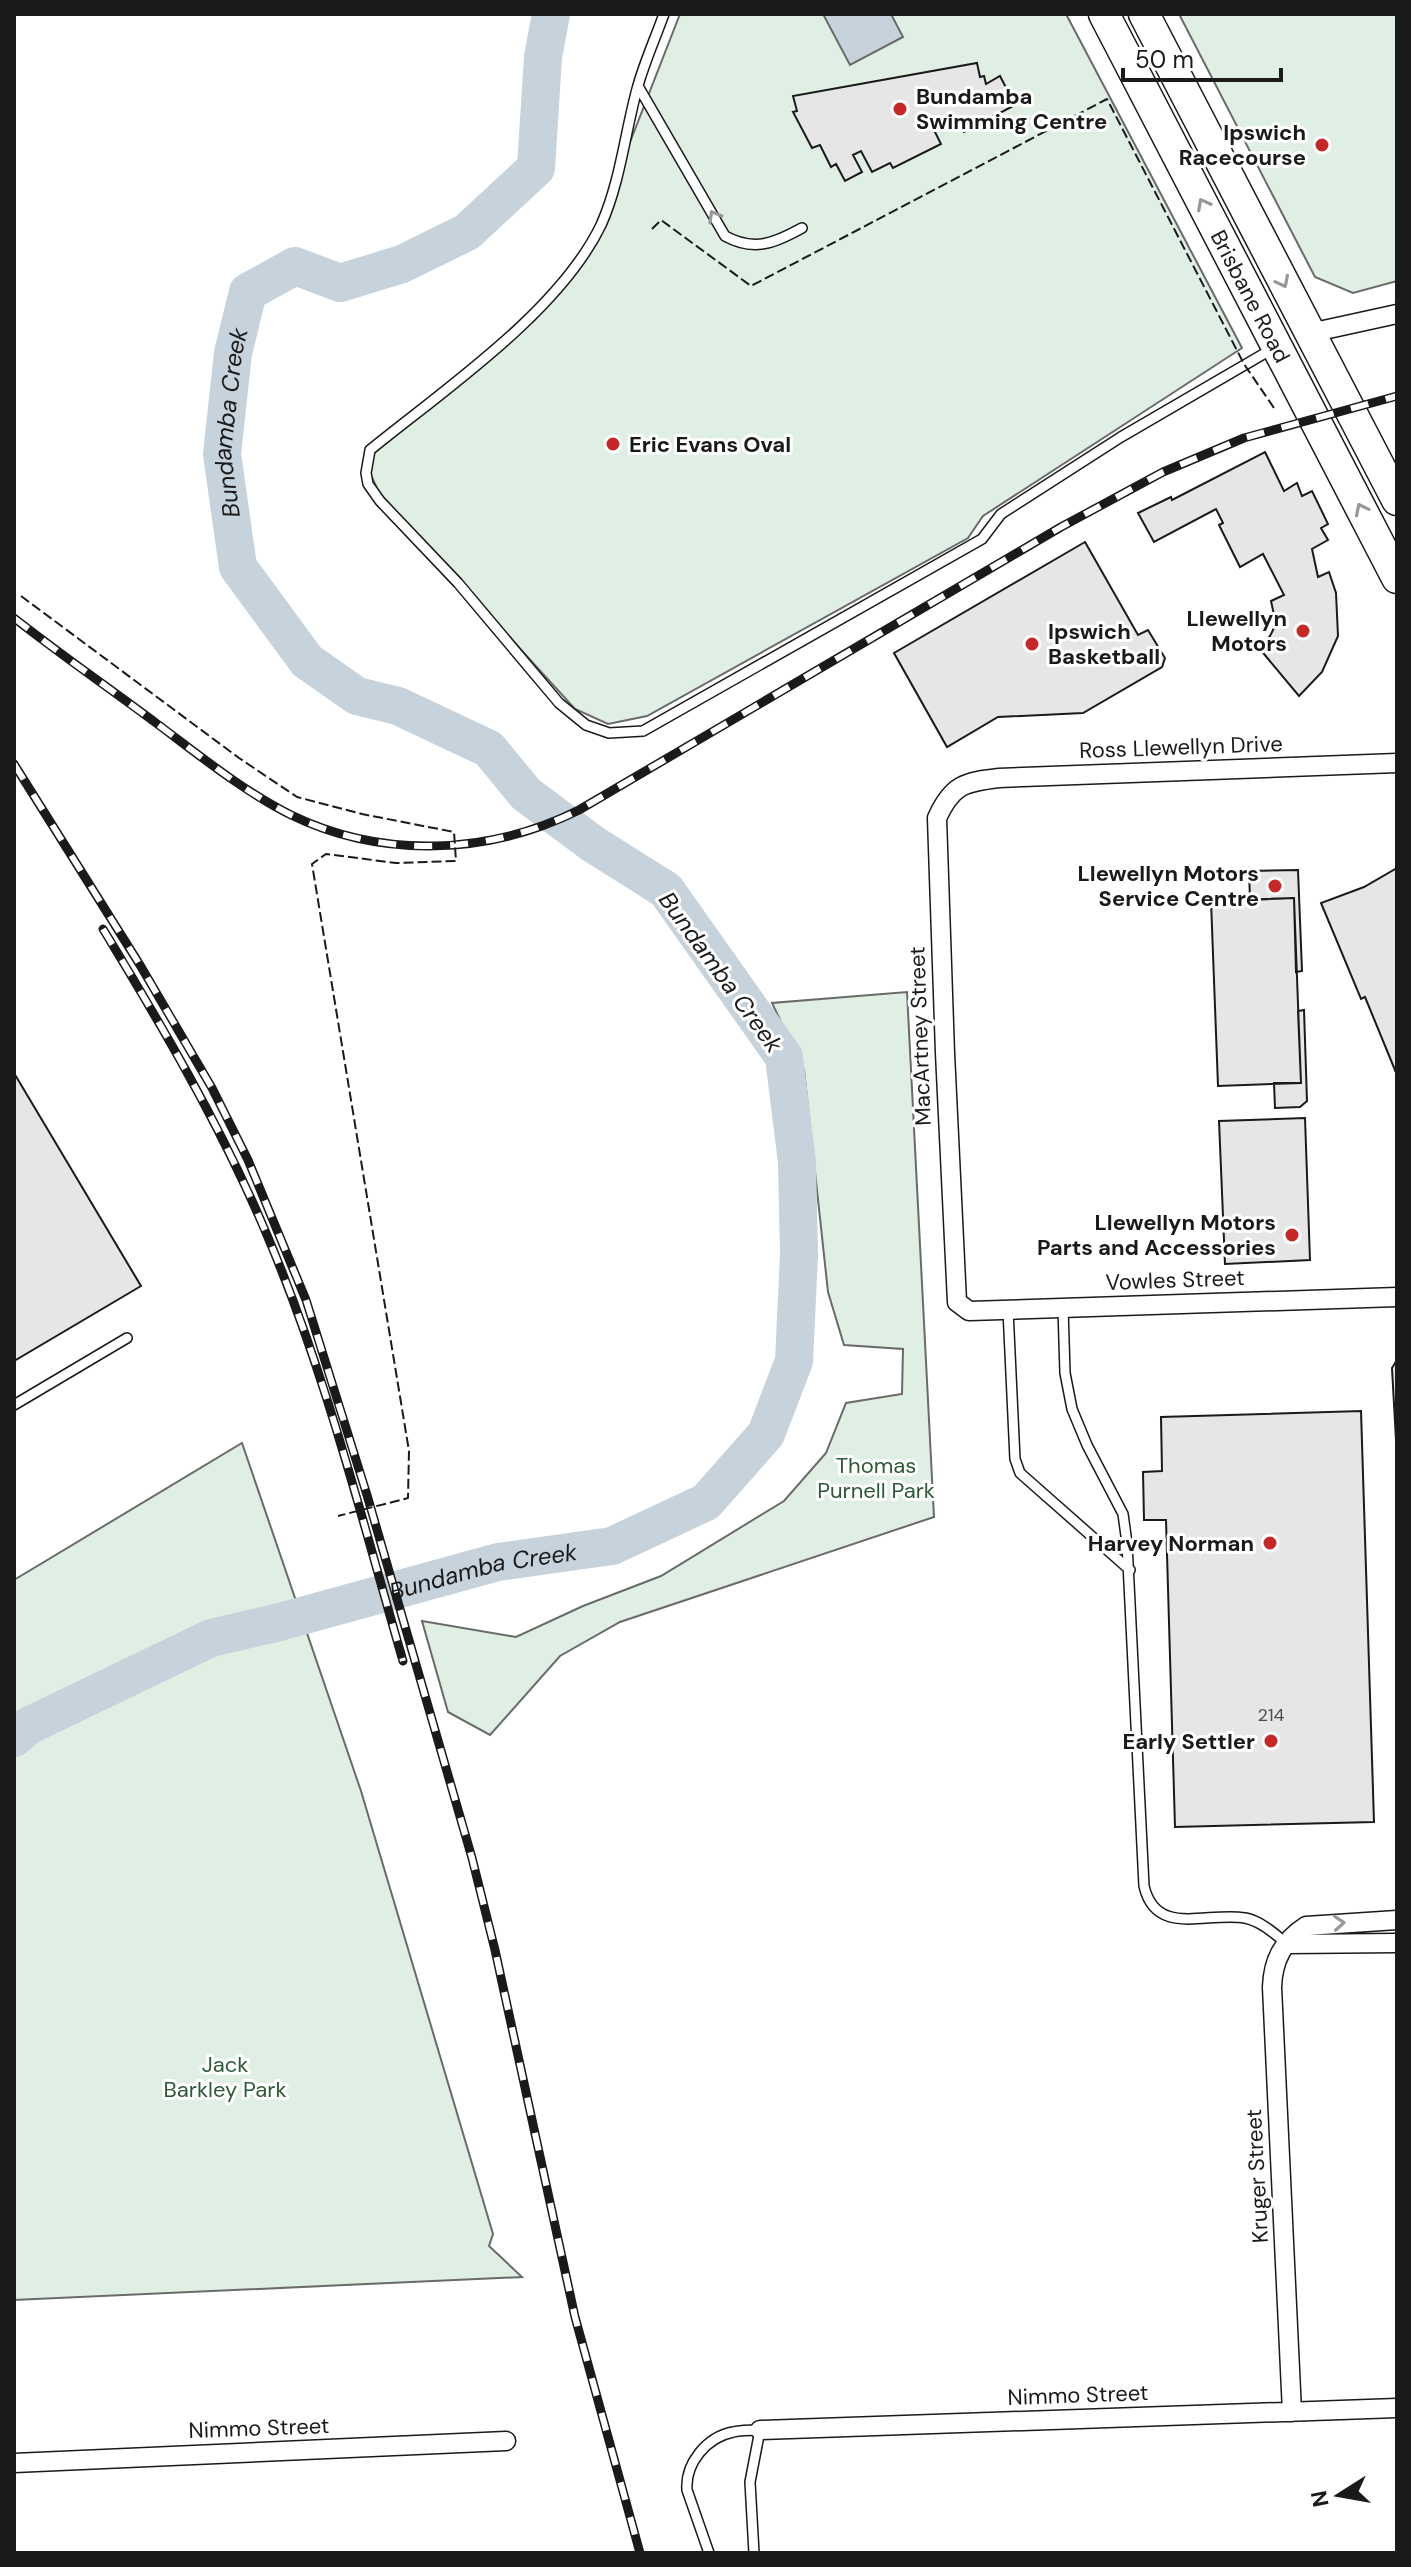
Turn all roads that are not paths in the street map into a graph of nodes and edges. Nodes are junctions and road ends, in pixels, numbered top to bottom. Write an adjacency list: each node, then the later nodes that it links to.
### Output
1 (664, 14): 4 (lane)
2 (1104, 14): 8 (main road, Brisbane Road, one-way to 2)
3 (1144, 14): 7 (main road, Brisbane Road, one-way to 7)
4 (638, 85): 5 (lane, one-way to 4); 8 (lane)
5 (802, 228)
6 (1397, 314): 7 (street)
7 (1310, 333): 9 (main road, Brisbane Road)
8 (1277, 346): 10 (main road, Brisbane Road, one-way to 8)
9 (1397, 500)
10 (1397, 578)
11 (1397, 763): 12 (street, Ross Llewellyn Drive)
12 (968, 782): 14 (street, MacArtney Street)
13 (1397, 1297): 15 (street, Vowles Street)
14 (957, 1302): 16 (street, Vowles Street)
15 (1063, 1308): 16 (street, Vowles Street); 19 (lane)
16 (1008, 1310): 19 (lane)
17 (127, 1338): 18 (lane)
18 (14, 1405)
19 (1130, 1570): 22 (lane)
20 (1397, 1920): 22 (street, one-way to 20)
21 (1397, 1943): 22 (street)
22 (1288, 1944): 24 (street, Kruger Street)
23 (1397, 2408): 24 (street, Nimmo Street)
24 (1292, 2412): 25 (street, Nimmo Street)
25 (760, 2430): 28 (lane); 29 (lane)
26 (506, 2441): 27 (street, Nimmo Street)
27 (14, 2463)
28 (709, 2553)
29 (754, 2553)

